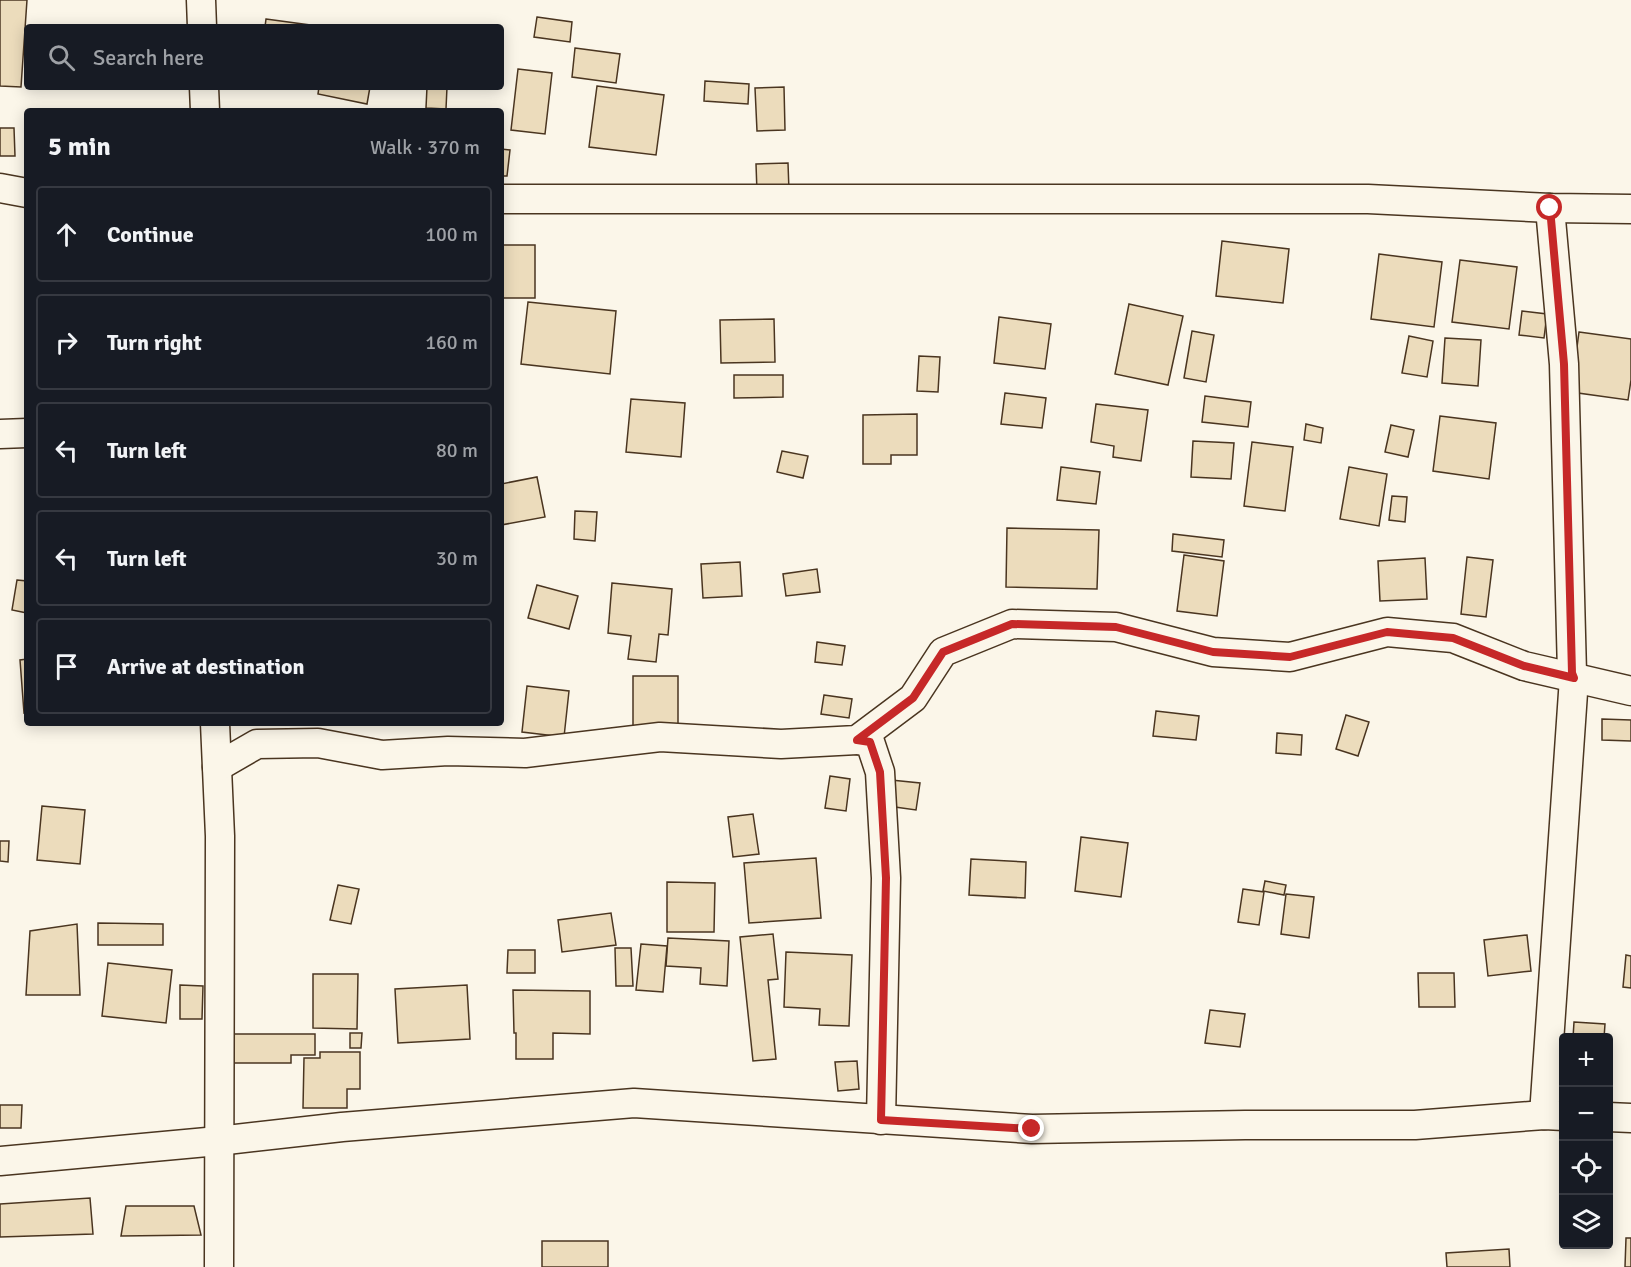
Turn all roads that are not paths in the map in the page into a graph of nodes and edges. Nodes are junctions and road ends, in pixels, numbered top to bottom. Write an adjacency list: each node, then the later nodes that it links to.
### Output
1 (201, 0): 2 (street)
2 (202, 24)
3 (204, 90): 4 (street)
4 (205, 108)
5 (0, 188): 6 (street)
6 (24, 192)
7 (504, 199): 8 (street)
8 (1550, 208): 9 (street); 12 (street)
9 (1631, 209)
10 (24, 433): 11 (street)
11 (0, 434)
12 (1574, 678): 13 (street); 15 (street); 17 (street)
13 (1631, 691)
14 (215, 726): 16 (street)
15 (857, 740): 16 (street); 20 (street)
16 (217, 767): 21 (street)
17 (1554, 1115): 20 (street)
18 (1613, 1117): 19 (street)
19 (1631, 1118)
20 (881, 1120): 21 (street)
21 (218, 1141): 22 (street); 23 (street)
22 (0, 1161)
23 (219, 1267)

